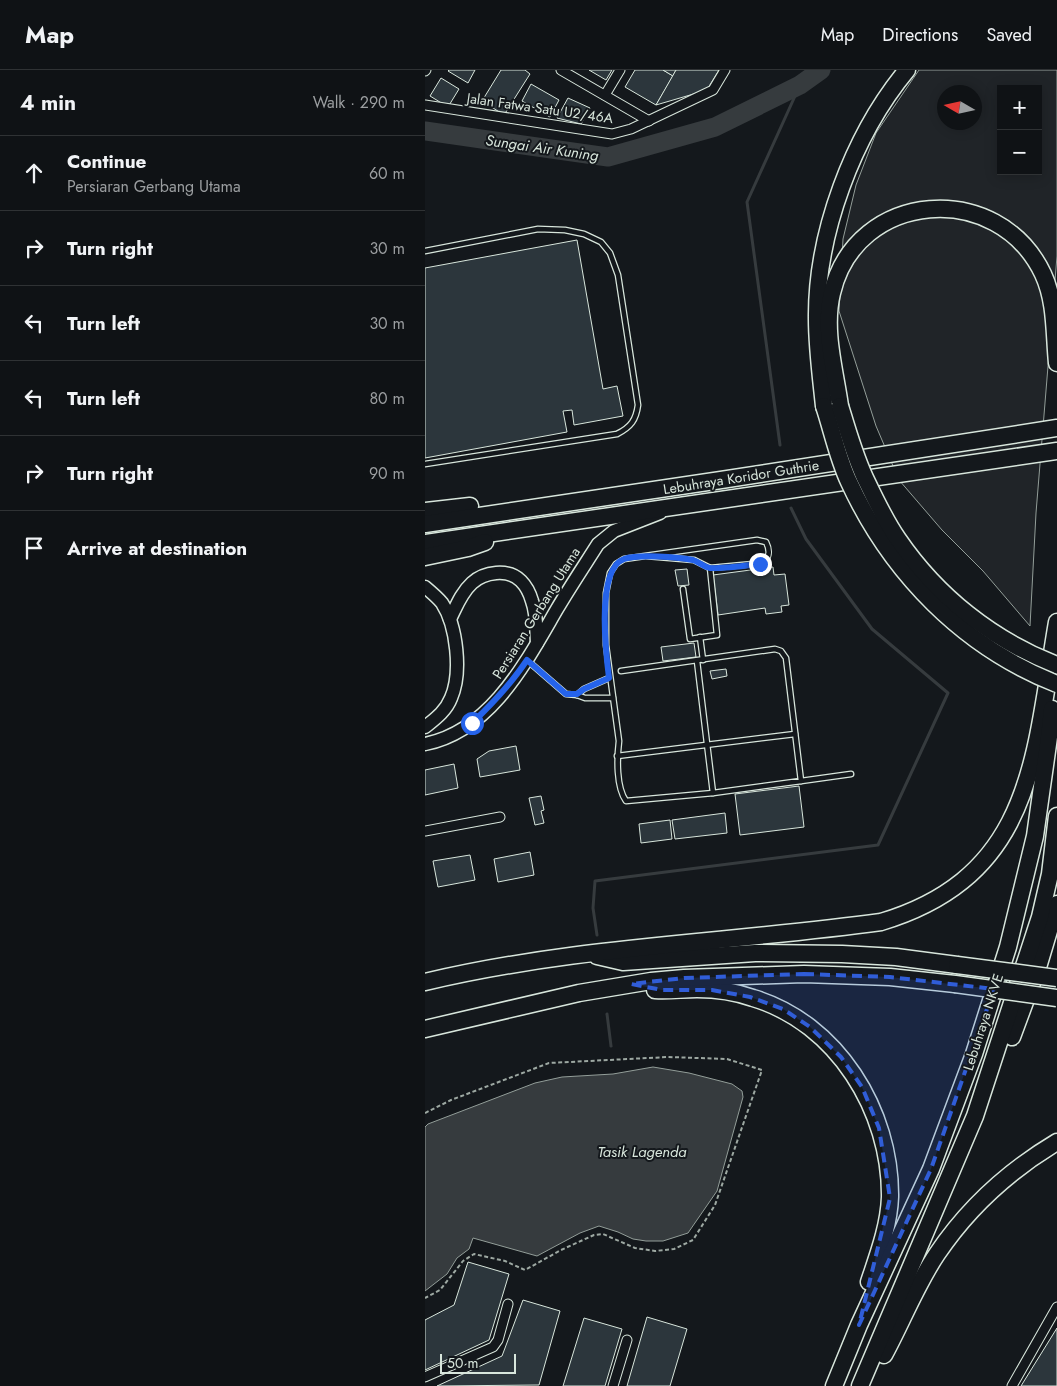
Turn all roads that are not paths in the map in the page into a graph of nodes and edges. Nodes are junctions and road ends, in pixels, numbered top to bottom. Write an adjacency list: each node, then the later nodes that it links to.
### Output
1 (561, 70): 5 (street)
2 (620, 70): 5 (street)
3 (725, 70): 7 (street, Jalan Fatwa Satu U2/46A)
4 (907, 70): 10 (highway)
5 (605, 95): 7 (street)
6 (425, 105): 7 (street, Jalan Fatwa Satu U2/46A)
7 (649, 121)
8 (425, 251): 13 (lane)
9 (1057, 363): 10 (highway)
10 (832, 406): 33 (highway, bridge); 36 (highway, bridge)
11 (1057, 428): 16 (highway, Lebuhraya Koridor Guthrie)
12 (1057, 451): 14 (highway, Lebuhraya Koridor Guthrie)
13 (425, 464)
14 (677, 507): 18 (highway, Lebuhraya Koridor Guthrie); 29 (main road, Persiaran Gerbang Utama)
15 (425, 511): 16 (highway)
16 (506, 511): 17 (highway, Lebuhraya Koridor Guthrie)
17 (425, 524)
18 (499, 532): 19 (highway, Lebuhraya Koridor Guthrie); 21 (highway)
19 (425, 543)
20 (646, 556): 22 (lane); 22 (lane); 35 (lane)
21 (425, 557)
22 (710, 568): 28 (lane)
23 (425, 587): 25 (main road)
24 (683, 589): 28 (lane)
25 (450, 619): 29 (main road); 39 (main road)
26 (1057, 622): 51 (highway)
27 (1057, 636): 61 (highway, Lebuhraya NKVE)
28 (700, 637): 31 (lane)
29 (537, 643): 30 (main road, Persiaran Gerbang Utama)
30 (527, 660): 37 (lane); 41 (main road, Persiaran Gerbang Utama)
31 (703, 660): 32 (lane); 40 (lane)
32 (697, 661): 34 (lane); 42 (lane)
33 (1057, 665)
34 (621, 671)
35 (609, 678): 37 (lane); 38 (lane)
36 (1057, 684)
37 (577, 694): 38 (lane)
38 (613, 698): 43 (lane)
39 (425, 727)
40 (795, 734): 42 (lane); 45 (lane)
41 (425, 744)
42 (707, 746): 43 (lane); 46 (lane)
43 (617, 756): 46 (lane)
44 (851, 774): 45 (lane)
45 (801, 781): 46 (lane)
46 (713, 793)
47 (1057, 816): 57 (highway, Lebuhraya NKVE)
48 (500, 817): 49 (street)
49 (425, 831)
50 (1057, 904): 57 (highway)
51 (587, 952): 52 (highway, bridge); 53 (highway)
52 (1057, 978)
53 (425, 982)
54 (631, 984): 55 (highway, bridge); 56 (highway); 61 (highway)
55 (1057, 998)
56 (425, 1029)
57 (975, 1116): 66 (highway, Lebuhraya NKVE)
58 (1057, 1142): 67 (highway)
59 (508, 1304): 63 (street)
60 (1057, 1308): 68 (street)
61 (859, 1325): 65 (highway, Lebuhraya NKVE)
62 (627, 1340): 64 (street)
63 (425, 1377)
64 (613, 1386)
65 (834, 1386)
66 (860, 1386)
67 (867, 1386)
68 (1012, 1386)

